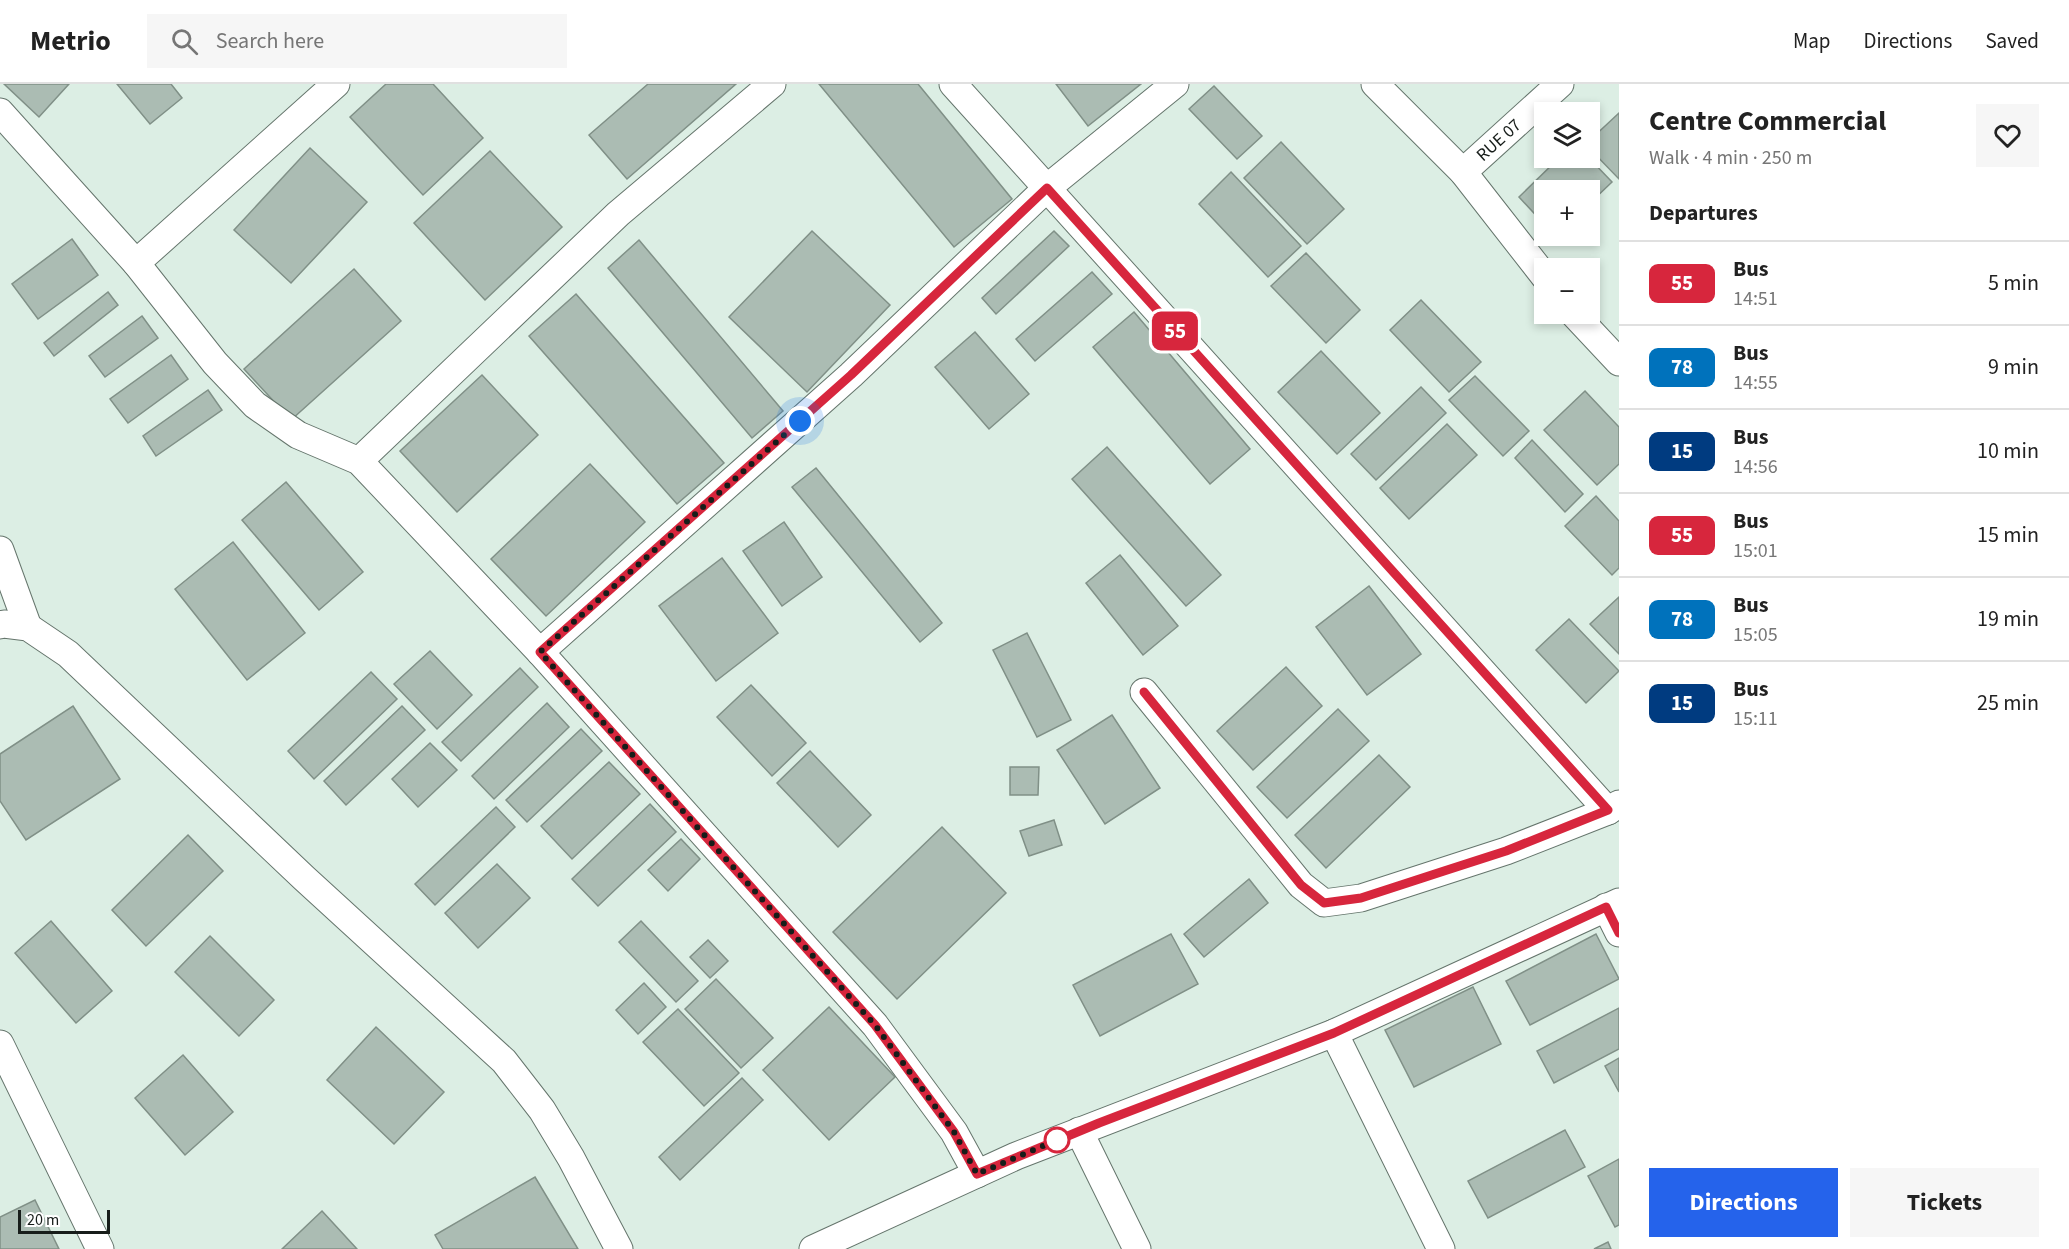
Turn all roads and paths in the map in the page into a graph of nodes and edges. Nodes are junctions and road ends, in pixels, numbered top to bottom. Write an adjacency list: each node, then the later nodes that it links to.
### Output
1 (336, 84): 10 (street)
2 (772, 84): 14 (street)
3 (953, 84): 9 (street)
4 (1175, 84): 9 (street)
5 (1374, 84): 8 (street)
6 (1560, 84): 8 (street, RUE 07)
7 (0, 112): 10 (street)
8 (1463, 172): 11 (street)
9 (1047, 188): 18 (street); 20 (street)
10 (135, 263): 14 (street)
11 (1534, 263)
12 (1583, 324): 13 (street)
13 (1619, 362)
14 (360, 461): 18 (street)
15 (0, 550): 17 (street)
16 (0, 625): 17 (street)
17 (28, 627): 29 (street)
18 (540, 652): 26 (street)
19 (1144, 692): 20 (street)
20 (1614, 807)
21 (1613, 904): 22 (street); 23 (street)
22 (1619, 933)
23 (1334, 1033): 25 (street); 32 (street)
24 (0, 1044): 28 (street)
25 (1079, 1131): 26 (street); 31 (street)
26 (977, 1174): 27 (street)
27 (862, 1239): 30 (street)
28 (100, 1249)
29 (619, 1249)
30 (813, 1249)
31 (1137, 1249)
32 (1441, 1249)

